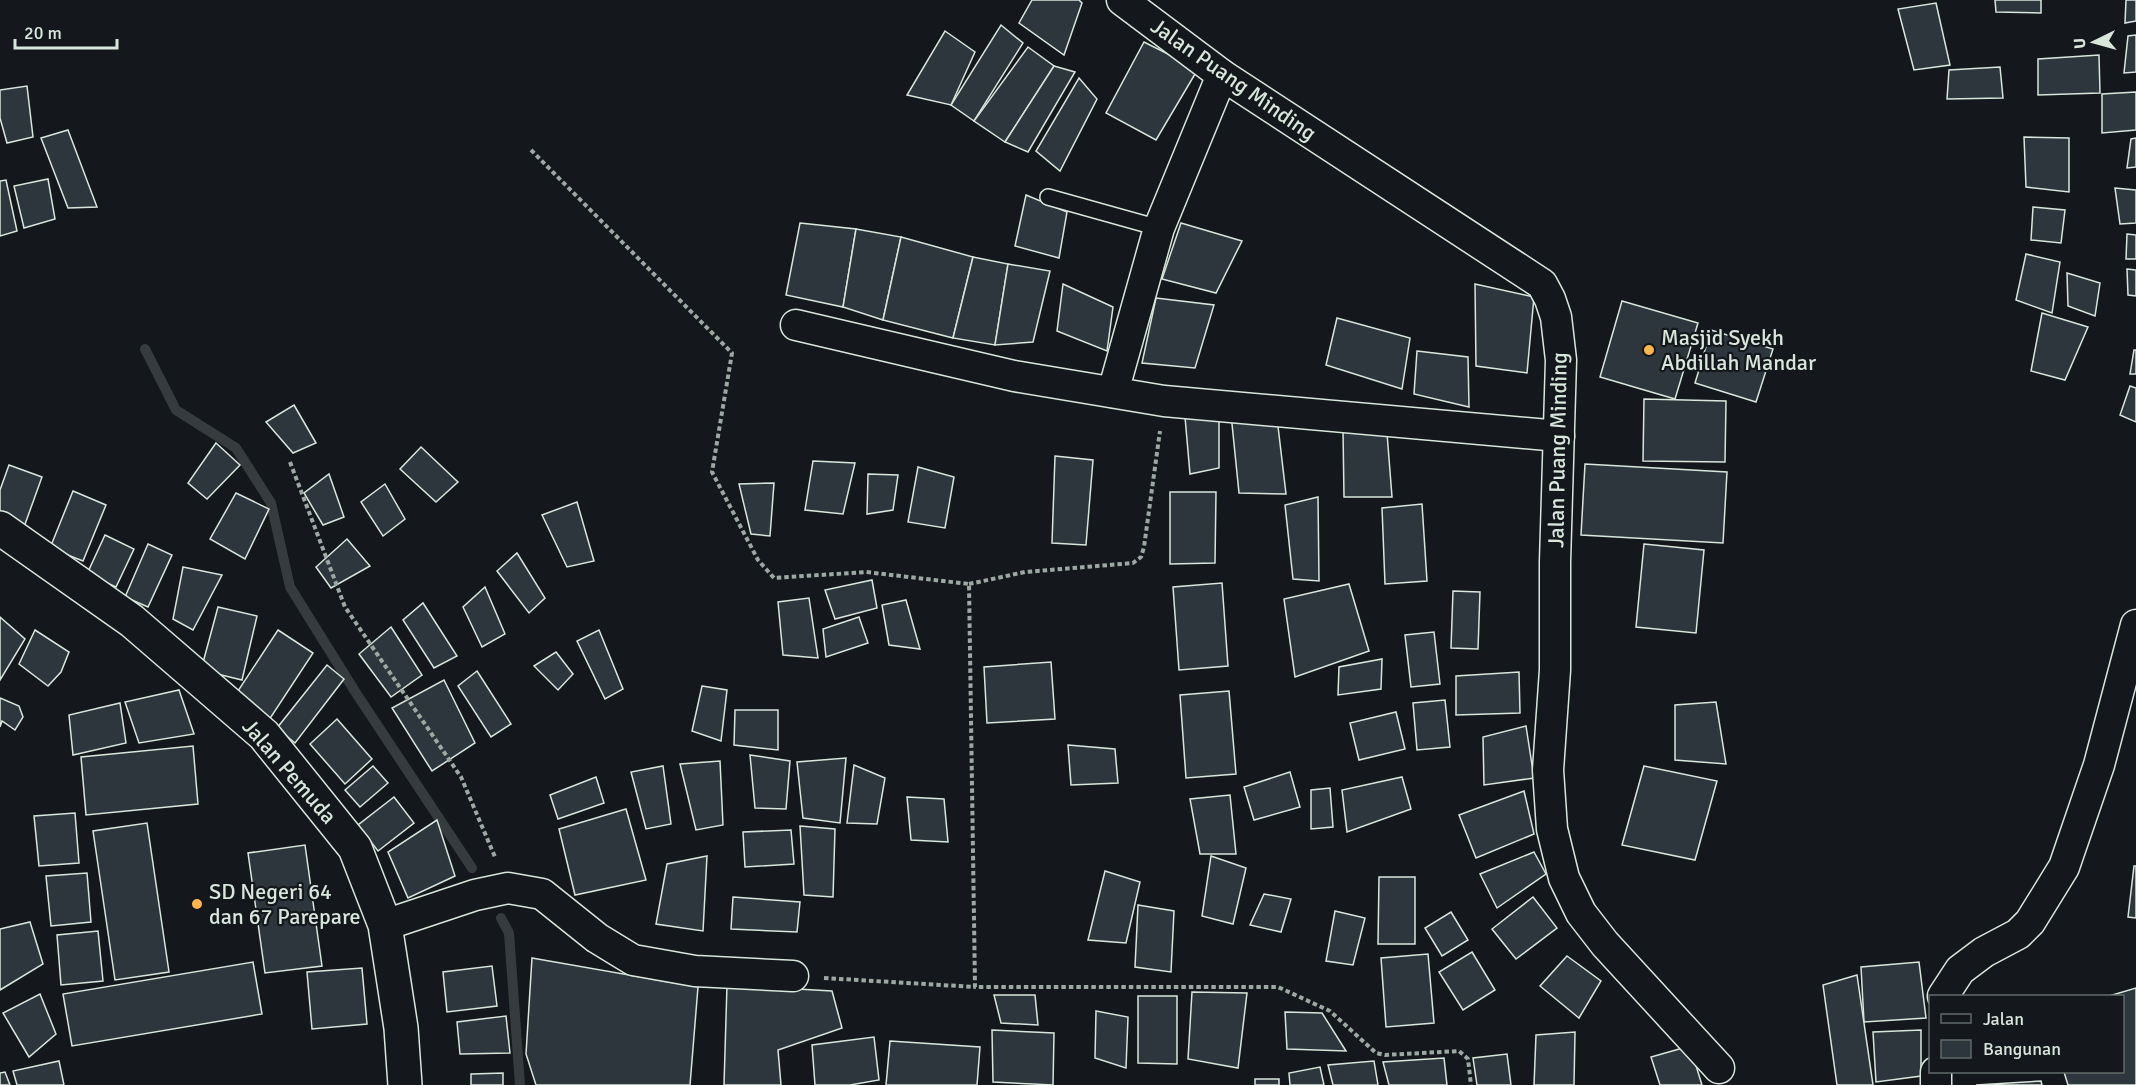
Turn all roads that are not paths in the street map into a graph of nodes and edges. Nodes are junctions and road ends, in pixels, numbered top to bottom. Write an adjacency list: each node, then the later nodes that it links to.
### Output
1 (1122, 0): 2 (street, Jalan Puang Minding)
2 (1222, 75): 4 (street); 7 (street, Jalan Puang Minding)
3 (1048, 197): 4 (lane)
4 (1159, 228): 6 (street)
5 (796, 325): 6 (street)
6 (1113, 392): 7 (street)
7 (1559, 436): 13 (street, Jalan Puang Minding)
8 (0, 528): 10 (street, Jalan Pemuda)
9 (2136, 625): 12 (street)
10 (385, 925): 11 (street); 14 (street, Jalan Pemuda)
11 (793, 976)
12 (1943, 995)
13 (1719, 1068)
14 (405, 1085)

